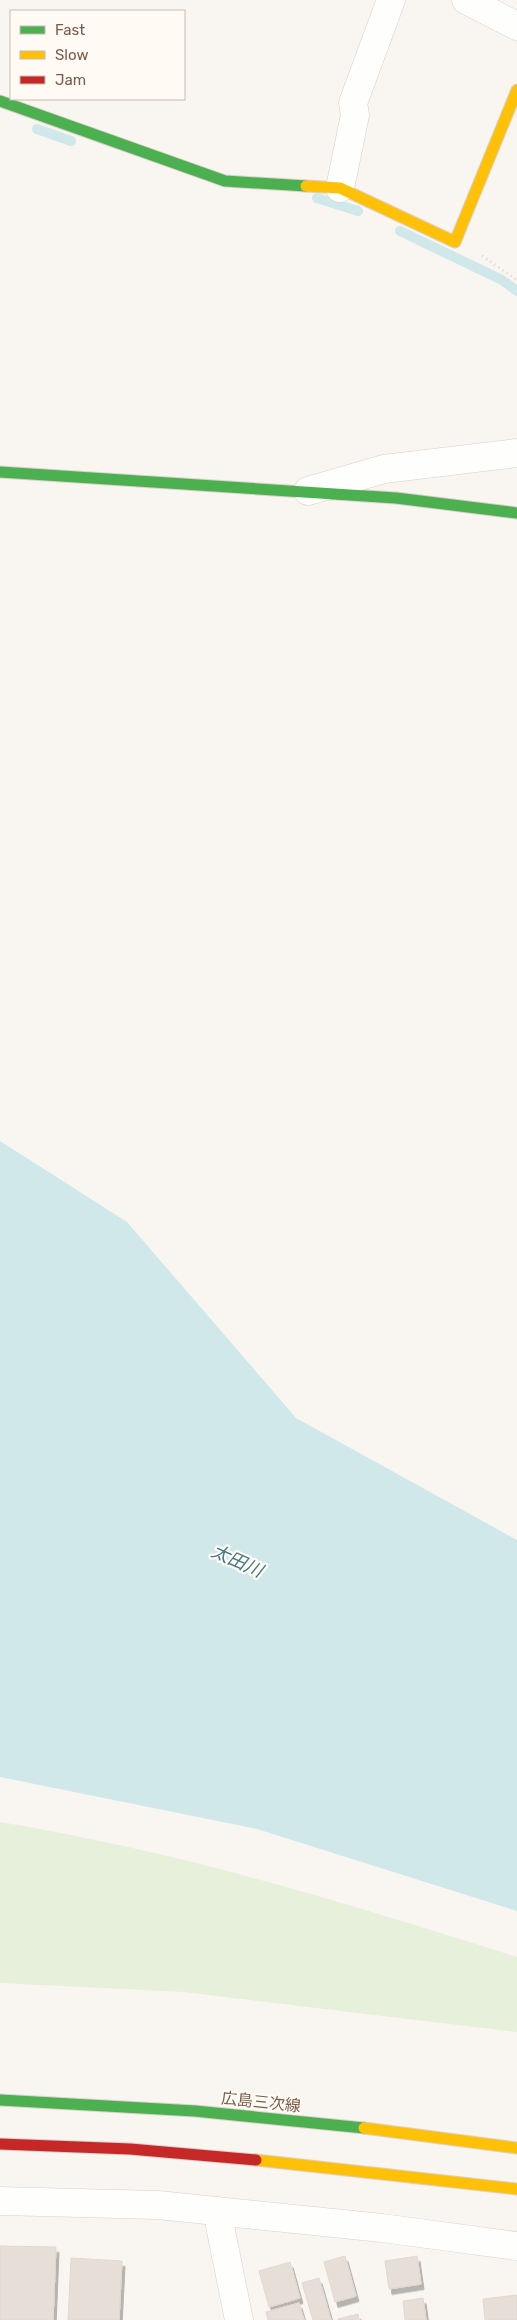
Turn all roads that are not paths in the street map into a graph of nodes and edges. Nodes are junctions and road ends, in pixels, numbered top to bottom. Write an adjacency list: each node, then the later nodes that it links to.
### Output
1 (391, 0): 6 (street)
2 (466, 0): 3 (street)
3 (517, 26)
4 (517, 90): 6 (street)
5 (0, 101): 6 (street)
6 (340, 188)
7 (517, 453): 9 (street)
8 (0, 472): 9 (street)
9 (306, 492): 10 (street)
10 (517, 513)
11 (0, 2100): 13 (street, 広島三次線)
12 (0, 2144): 14 (street)
13 (517, 2148)
14 (517, 2189)
15 (0, 2201): 16 (street)
16 (218, 2211): 17 (street); 18 (street)
17 (517, 2246)
18 (239, 2320)

